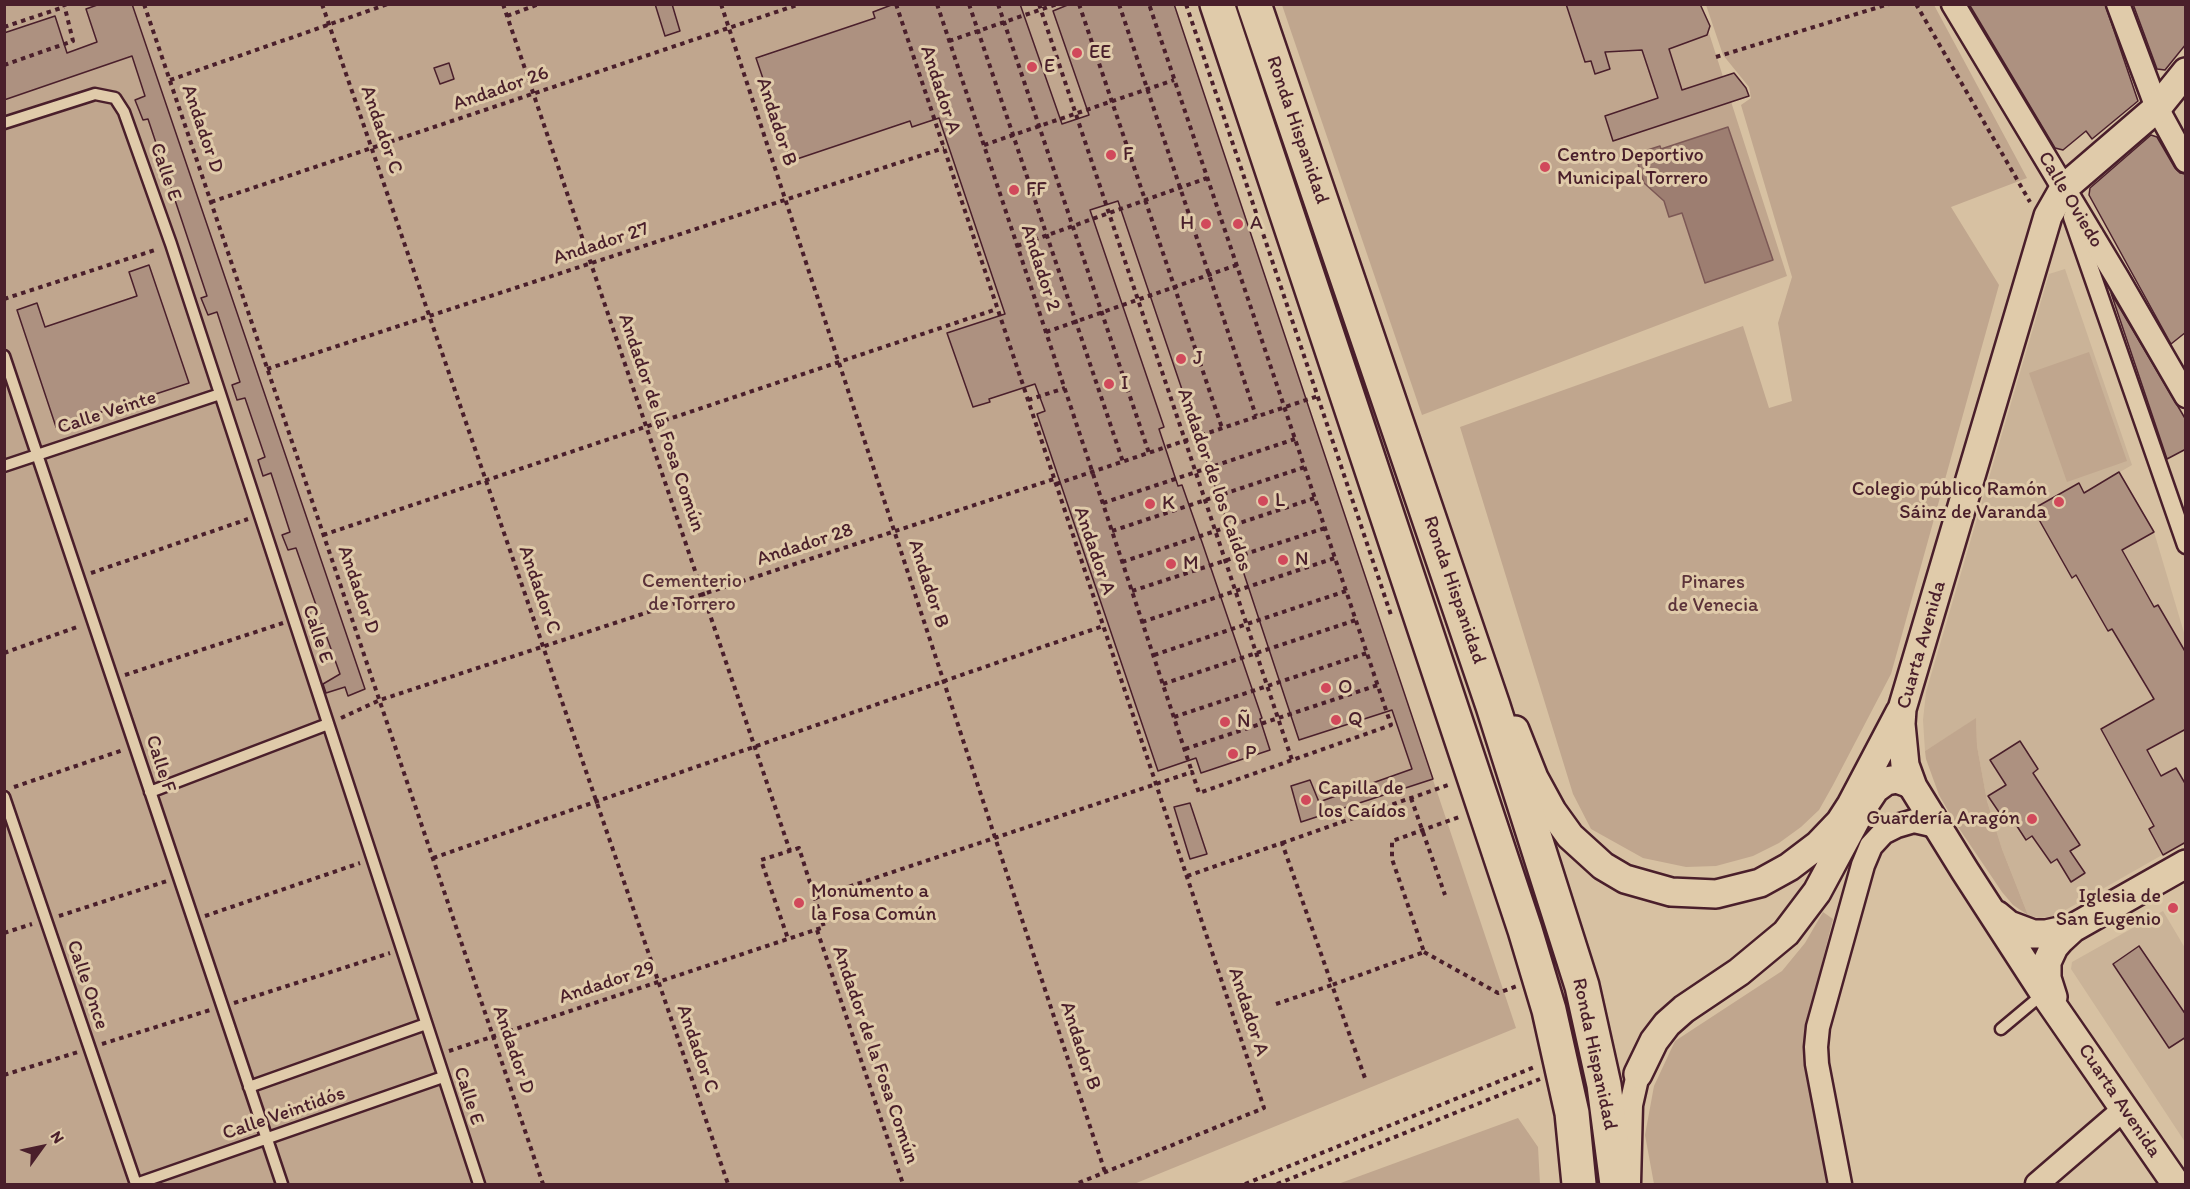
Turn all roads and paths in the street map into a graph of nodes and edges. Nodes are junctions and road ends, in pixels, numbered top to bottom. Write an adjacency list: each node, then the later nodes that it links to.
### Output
1 (144, 4): 36 (path, Andador D)
2 (322, 4): 28 (path, Andador C)
3 (388, 4): 28 (path)
4 (503, 4): 26 (path, Andador de la Fosa Común)
5 (539, 4): 26 (path)
6 (722, 4): 30 (path, Andador B)
7 (800, 4): 30 (path, Andador 26)
8 (896, 4): 48 (path, Andador A)
9 (937, 4): 32 (path, Andador 2)
10 (969, 4): 31 (path)
11 (998, 4): 27 (path)
12 (1039, 4): 25 (path, Andador de los Caídos)
13 (1057, 4): 25 (path)
14 (1079, 4): 40 (path)
15 (1119, 4): 38 (path)
16 (1149, 4): 37 (path)
17 (1185, 4): 78 (path)
18 (1217, 4): 78 (highway, Ronda Hispanidad)
19 (1254, 4): 133 (highway, Ronda Hispanidad)
20 (1889, 4): 33 (path)
21 (1916, 4): 56 (path)
22 (1953, 4): 52 (street, Calle Oviedo)
23 (2118, 4): 41 (street)
24 (64, 6): 29 (path); 34 (path)
25 (1040, 10): 27 (path); 42 (path, Andador de los Caídos)
26 (507, 16): 39 (path, Andador de la Fosa Común)
27 (1004, 23): 31 (path); 44 (path)
28 (329, 25): 36 (path); 47 (path, Andador C)
29 (4, 27)
30 (729, 28): 39 (path, Andador 26); 53 (path, Andador B)
31 (978, 31): 32 (path); 45 (path)
32 (949, 41): 46 (path, Andador 2)
33 (1716, 57)
34 (4, 65)
35 (2186, 72): 41 (street, Cuarta Avenida)
36 (170, 80): 55 (path, Andador D)
37 (1174, 80): 38 (path); 50 (path)
38 (1147, 89): 40 (path); 51 (path)
39 (534, 94): 47 (path, Andador 26); 63 (path, Andador de la Fosa Común)
40 (1112, 101): 42 (path); 54 (path)
41 (2157, 108): 49 (street); 52 (street, Cuarta Avenida)
42 (1075, 113): 44 (path); 57 (path, Andador de los Caídos)
43 (4, 123): 61 (lane, Calle E)
44 (1039, 126): 45 (path); 59 (path)
45 (1013, 135): 46 (path); 60 (path)
46 (984, 145): 62 (path, Andador 2)
47 (372, 148): 55 (path, Andador 26); 71 (path, Andador C)
48 (944, 148): 53 (path, Andador 27); 69 (path, Andador A)
49 (2186, 161)
50 (1207, 178): 51 (path); 64 (path)
51 (1180, 188): 54 (path); 65 (path)
52 (2064, 189): 80 (street, Calle Oviedo); 134 (street, Cuarta Avenida)
53 (786, 200): 63 (path, Andador 27); 75 (path, Andador B)
54 (1145, 200): 57 (path); 66 (path)
55 (211, 202): 76 (path, Andador D)
56 (2030, 203)
57 (1109, 213): 59 (path); 68 (path, Andador de los Caídos)
58 (2072, 217): 106 (street)
59 (1072, 226): 60 (path); 70 (path)
60 (1047, 235): 62 (path); 72 (path)
61 (171, 244): 67 (path); 79 (lane, Calle E)
62 (1017, 246): 73 (path, Andador 2)
63 (591, 263): 71 (path, Andador 27); 84 (path, Andador de la Fosa Común)
64 (1237, 265): 65 (path); 82 (path)
65 (1209, 275): 66 (path); 83 (path)
66 (1174, 287): 68 (path); 85 (path)
67 (4, 299)
68 (1138, 300): 70 (path); 87 (path, Andador de los Caídos)
69 (998, 309): 75 (path); 81 (path, Andador A)
70 (1101, 313): 72 (path); 88 (path)
71 (429, 316): 76 (path, Andador 27); 95 (path, Andador C)
72 (1076, 322): 73 (path); 90 (path)
73 (1046, 332): 77 (path, Andador 2)
74 (4, 356): 89 (lane, Calle F)
75 (839, 362): 84 (path); 104 (path, Andador B)
76 (267, 369): 105 (path, Andador D)
77 (1065, 388): 81 (path); 93 (path, Andador 2)
78 (1331, 391): 82 (path, Andador 28); 115 (path); 143 (highway, Ronda Hispanidad)
79 (220, 394): 89 (lane, Calle Veinte); 100 (lane, Calle E)
80 (2186, 396)
81 (1028, 400): 96 (path, Andador A)
82 (1284, 407): 83 (path, Andador 28); 86 (path)
83 (1256, 416): 85 (path, Andador 28)
84 (646, 427): 95 (path); 114 (path, Andador de la Fosa Común)
85 (1222, 428): 87 (path, Andador 28)
86 (1295, 439): 92 (path); 94 (path)
87 (1185, 440): 88 (path, Andador 28); 94 (path, Andador de los Caídos)
88 (1149, 453): 90 (path, Andador 28)
89 (38, 455): 91 (lane, Calle Veinte); 110 (lane, Calle F)
90 (1123, 462): 93 (path, Andador 28)
91 (4, 466)
92 (1305, 467): 97 (path); 98 (path)
93 (1092, 472): 96 (path, Andador 28); 99 (path, Andador 2)
94 (1196, 472): 98 (path, Andador de los Caídos); 99 (path)
95 (486, 480): 105 (path); 122 (path, Andador C)
96 (1055, 482): 104 (path, Andador 28); 121 (path, Andador A)
97 (1315, 498): 101 (path); 103 (path)
98 (1205, 500): 102 (path); 103 (path, Andador de los Caídos)
99 (1103, 503): 102 (path, Andador 2)
100 (260, 515): 110 (path); 116 (lane, Calle E)
101 (1325, 528): 107 (path); 108 (path)
102 (1112, 531): 109 (path, Andador 2)
103 (1216, 531): 108 (path, Andador de los Caídos); 109 (path)
104 (895, 532): 114 (path, Andador 28); 128 (path, Andador B)
105 (323, 535): 132 (path, Andador D)
106 (2186, 545)
107 (1335, 558): 112 (path); 113 (path)
108 (1225, 561): 111 (path); 112 (path, Andador de los Caídos)
109 (1122, 562): 111 (path, Andador 2)
110 (79, 578): 118 (lane, Calle F)
111 (1132, 591): 119 (path, Andador 2)
112 (1236, 591): 119 (path); 120 (path, Andador de los Caídos)
113 (1346, 591): 117 (path); 120 (path)
114 (703, 594): 122 (path, Andador 28); 139 (path, Andador de la Fosa Común)
115 (1392, 618)
116 (294, 619): 127 (path); 137 (lane, Calle E)
117 (1356, 620): 124 (path); 125 (path)
118 (93, 622): 123 (path); 127 (lane, Calle F)
119 (1143, 622): 126 (path, Andador 2)
120 (1247, 624): 124 (path, Andador de los Caídos); 126 (path)
121 (1104, 626): 128 (path); 144 (path, Andador A)
122 (543, 647): 132 (path, Andador 28); 150 (path, Andador C)
123 (4, 653)
124 (1257, 653): 129 (path); 131 (path, Andador de los Caídos)
125 (1367, 653): 130 (path); 131 (path)
126 (1154, 655): 129 (path, Andador 2)
127 (112, 679): 138 (lane, Calle F)
128 (944, 682): 139 (path); 154 (path, Andador B)
129 (1163, 684): 135 (path, Andador 2)
130 (1378, 685): 136 (path); 141 (path)
131 (1268, 686): 135 (path); 136 (path, Andador de los Caídos)
132 (380, 700): 137 (path, Andador 28); 158 (path, Andador D)
133 (1493, 705): 134 (street); 207 (highway, Ronda Hispanidad)
134 (1902, 709): 145 (street, Cuarta Avenida)
135 (1174, 717): 140 (path, Andador 2)
136 (1278, 718): 140 (path); 141 (path, Andador de los Caídos)
137 (328, 724): 147 (lane); 157 (lane, Calle E)
138 (135, 746): 146 (path); 147 (lane, Calle F)
139 (755, 747): 150 (path); 156 (path, Andador de la Fosa Común)
140 (1185, 749): 142 (path, Andador 2)
141 (1292, 760): 142 (path)
142 (1192, 772): 144 (path)
143 (1454, 783): 149 (path); 151 (highway, Ronda Hispanidad)
144 (1156, 784): 154 (path); 160 (path, Andador A)
145 (1913, 787): 152 (street, Cuarta Avenida); 187 (street)
146 (4, 790)
147 (150, 792): 161 (lane, Calle F)
148 (4, 797): 165 (lane, Calle Once)
149 (1411, 798): 153 (path); 155 (path)
150 (596, 802): 158 (path); 173 (path, Andador C)
151 (1465, 815): 153 (path); 174 (highway, Ronda Hispanidad)
152 (1936, 826): 164 (street, Cuarta Avenida); 209 (street)
153 (1422, 830): 162 (path); 172 (path)
154 (995, 838): 163 (path); 196 (path, Andador B)
155 (1282, 843): 160 (path); 175 (path)
156 (790, 851): 163 (path); 170 (path)
157 (372, 858): 166 (path); 171 (lane, Calle E)
158 (433, 858): 182 (path, Andador D)
159 (2186, 864): 167 (street)
160 (1186, 876): 196 (path, Andador A)
161 (179, 877): 165 (path); 166 (lane, Calle F)
162 (1445, 895)
163 (815, 898): 168 (path)
164 (1987, 906): 167 (street); 176 (street, Cuarta Avenida)
165 (46, 920): 169 (path); 183 (lane, Calle Once)
166 (193, 921): 178 (lane, Calle F)
167 (2073, 928): 179 (street)
168 (817, 930): 170 (path, Andador de la Fosa Común); 202 (path, Andador de la Fosa Común)
169 (4, 933)
170 (788, 939): 173 (path, Andador 29)
171 (402, 950): 178 (path); 180 (lane, Calle E)
172 (1424, 952): 174 (path); 175 (path)
173 (658, 982): 182 (path, Andador 29); 201 (path, Andador C)
174 (1521, 984): 206 (highway, Ronda Hispanidad)
175 (1332, 985): 177 (path); 191 (path)
176 (2044, 993): 179 (street, Cuarta Avenida); 181 (lane)
177 (1276, 1004)
178 (222, 1006): 183 (path); 192 (lane, Calle F)
179 (2061, 1014): 194 (street, Cuarta Avenida)
180 (426, 1024): 184 (lane, Calle E); 192 (lane, Calle Veintidós)
181 (2001, 1029)
182 (493, 1036): 184 (path, Andador 29); 200 (path, Andador D)
183 (90, 1048): 188 (path); 197 (lane, Calle Once)
184 (436, 1055): 189 (lane, Calle E)
185 (1535, 1055): 186 (path)
186 (1538, 1066): 190 (path); 204 (path)
187 (1638, 1074): 208 (street)
188 (4, 1075)
189 (443, 1077): 195 (lane, Calle Veintidós); 199 (lane, Calle E)
190 (1541, 1079): 193 (path); 205 (path)
191 (1366, 1081)
192 (249, 1087): 195 (lane, Calle F)
193 (1543, 1090)
194 (2124, 1109): 210 (street); 211 (street, Cuarta Avenida)
195 (266, 1139): 197 (lane, Calle Veintidós); 198 (lane, Calle F)
196 (1106, 1173): 203 (path)
197 (136, 1185)
198 (282, 1185)
199 (478, 1185)
200 (543, 1185)
201 (728, 1185)
202 (903, 1185)
203 (1076, 1185)
204 (1245, 1185)
205 (1277, 1185)
206 (1579, 1185)
207 (1617, 1185)
208 (1629, 1185)
209 (1840, 1185)
210 (2037, 1185)
211 (2176, 1185)

